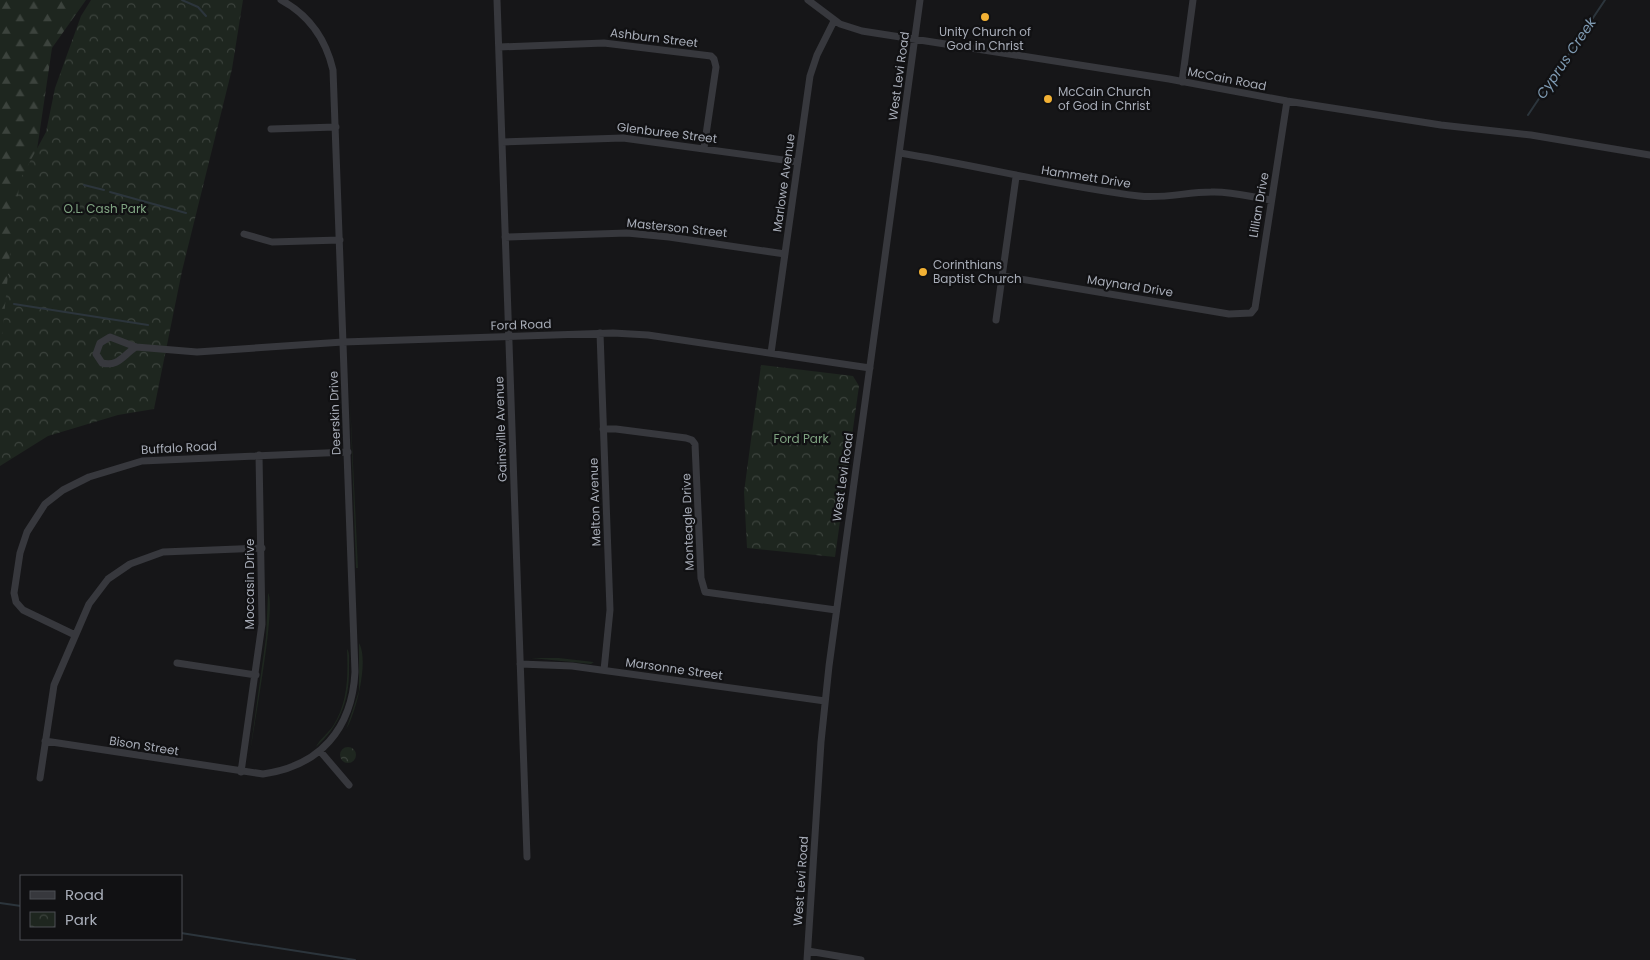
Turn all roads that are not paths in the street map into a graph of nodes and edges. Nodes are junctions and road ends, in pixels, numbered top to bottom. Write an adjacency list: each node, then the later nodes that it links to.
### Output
1 (281, 0): 11 (street, Deerskin Drive)
2 (497, 0): 8 (street, Gainsville Avenue)
3 (808, 0): 6 (street, McCain Road)
4 (920, 0): 7 (street, West Levi Road)
5 (1193, 0): 9 (street)
6 (834, 21): 7 (street, McCain Road); 17 (street, Marlowe Avenue)
7 (915, 39): 9 (street, McCain Road); 15 (street, West Levi Road)
8 (499, 46): 13 (street, Gainsville Avenue); 14 (street, Ashburn Street)
9 (1182, 82): 10 (street, McCain Road)
10 (1287, 101): 16 (street, McCain Road); 19 (street, Lillian Drive)
11 (336, 127): 12 (street); 22 (street, Deerskin Drive)
12 (271, 129)
13 (502, 142): 14 (street, Glenburee Street); 21 (street, Gainsville Avenue)
14 (704, 148): 17 (street, Glenburee Street)
15 (900, 153): 18 (street, Hammett Drive); 32 (street, West Levi Road)
16 (1650, 155)
17 (798, 162): 23 (street, Marlowe Avenue)
18 (1016, 177): 19 (street, Hammett Drive); 24 (street)
19 (1271, 200): 25 (street, Lillian Drive)
20 (244, 234): 22 (street)
21 (505, 237): 23 (street, Masterson Street); 28 (street, Gainsville Avenue)
22 (340, 240): 29 (street, Deerskin Drive)
23 (785, 254): 31 (street, Marlowe Avenue)
24 (1003, 276): 25 (street, Maynard Drive); 26 (street)
25 (1253, 311)
26 (996, 320)
27 (600, 333): 28 (street, Ford Road); 31 (street, Ford Road); 33 (street, Melton Avenue)
28 (508, 337): 29 (street, Ford Road); 40 (street, Gainsville Avenue)
29 (343, 342): 30 (street, Ford Road); 34 (street, Deerskin Drive)
30 (136, 347): 30 (street, Ford Road)
31 (771, 353): 32 (street, Ford Road)
32 (870, 368): 37 (street, West Levi Road)
33 (603, 429): 37 (street, Monteagle Drive); 41 (street, Melton Avenue)
34 (348, 452): 35 (street, Buffalo Road); 45 (street, Deerskin Drive)
35 (259, 456): 36 (street, Moccasin Drive); 38 (street, Buffalo Road)
36 (262, 548): 38 (street); 42 (street, Moccasin Drive)
37 (836, 610): 43 (street, West Levi Road)
38 (75, 635): 44 (street)
39 (177, 663): 42 (street)
40 (520, 664): 41 (street, Marsonne Street); 49 (street, Gainsville Avenue)
41 (604, 670): 43 (street, Marsonne Street)
42 (256, 675): 46 (street, Moccasin Drive)
43 (825, 701): 50 (street, West Levi Road)
44 (45, 742): 46 (street, Bison Street); 47 (street)
45 (320, 751): 46 (street, Deerskin Drive); 48 (street)
46 (241, 772)
47 (40, 778)
48 (349, 785)
49 (527, 857)
50 (808, 951): 51 (street, West Levi Road); 52 (street)
51 (807, 960)
52 (860, 960)

